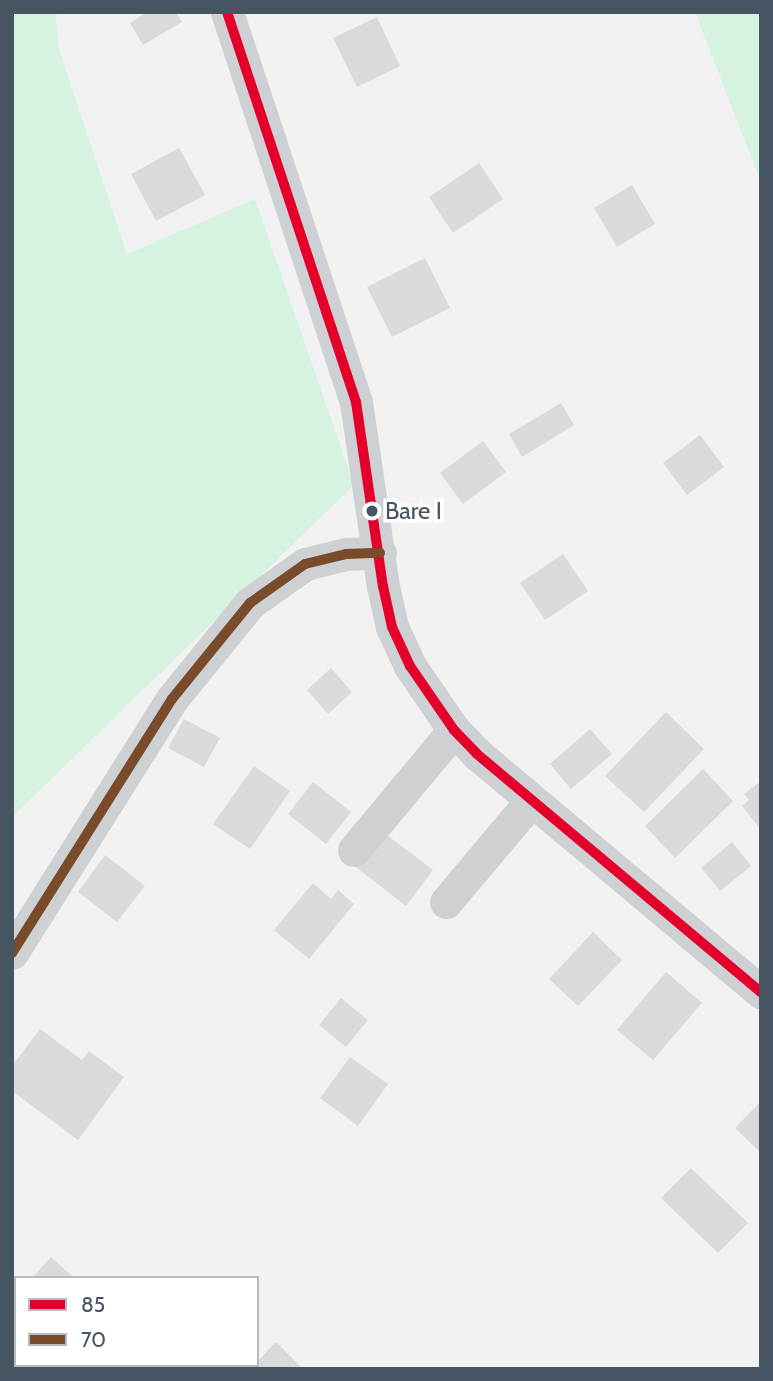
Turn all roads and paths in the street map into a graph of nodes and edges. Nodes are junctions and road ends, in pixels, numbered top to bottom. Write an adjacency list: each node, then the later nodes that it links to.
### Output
1 (228, 12): 2 (street)
2 (380, 553): 3 (street); 7 (street)
3 (454, 730): 4 (street); 5 (street)
4 (530, 802): 6 (street); 8 (street)
5 (354, 850)
6 (446, 902)
7 (12, 953)
8 (761, 992)

